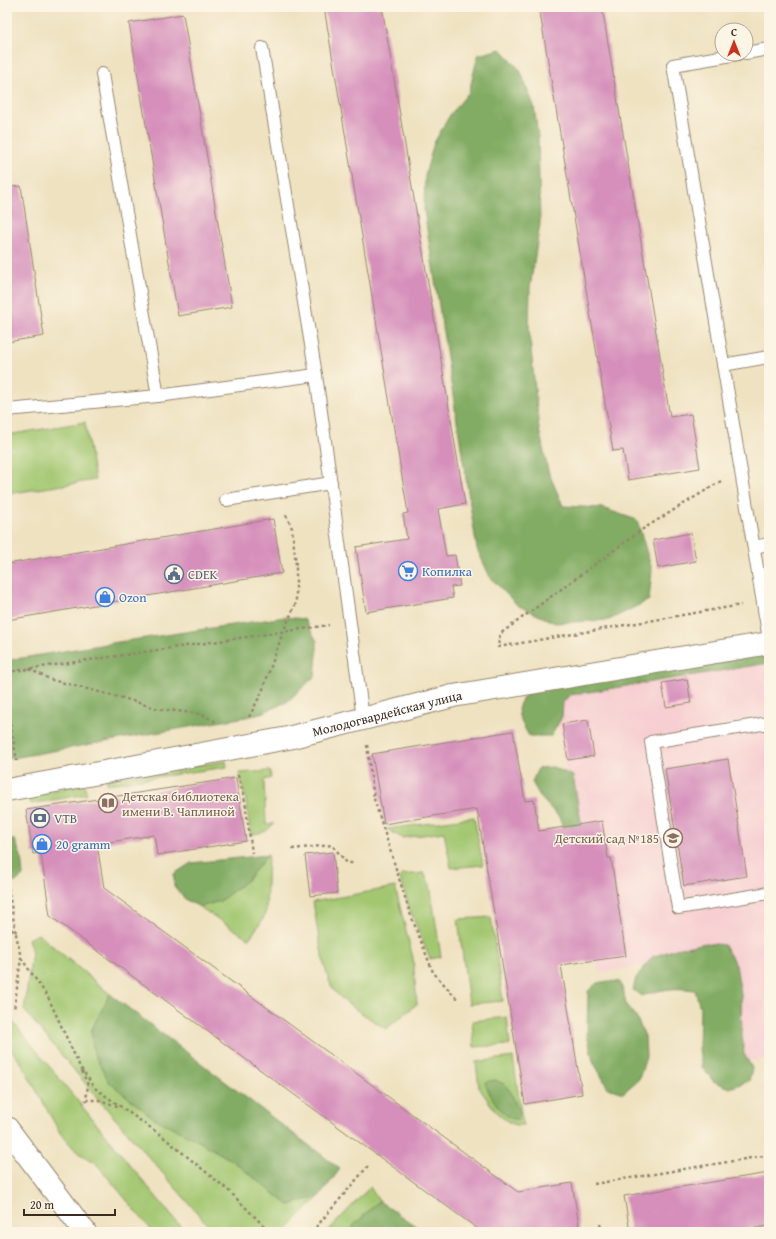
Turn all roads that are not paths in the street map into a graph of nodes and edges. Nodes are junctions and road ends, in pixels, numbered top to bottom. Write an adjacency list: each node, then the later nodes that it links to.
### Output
1 (262, 48): 8 (lane)
2 (769, 49): 3 (lane)
3 (754, 52)
4 (714, 58): 7 (lane)
5 (102, 74): 9 (lane)
6 (769, 357): 7 (lane)
7 (723, 365): 14 (lane)
8 (316, 375): 9 (lane); 11 (lane)
9 (158, 396): 10 (lane)
10 (7, 410)
11 (331, 483): 12 (lane); 17 (lane)
12 (226, 500)
13 (769, 544): 14 (lane)
14 (754, 547): 15 (lane)
15 (769, 640)
16 (769, 643): 17 (street, Молодогвардейская улица)
17 (363, 718): 19 (street, Молодогвардейская улица)
18 (769, 723): 20 (lane)
19 (7, 790)
20 (769, 893)
21 (7, 1128): 22 (street)
22 (85, 1232)

